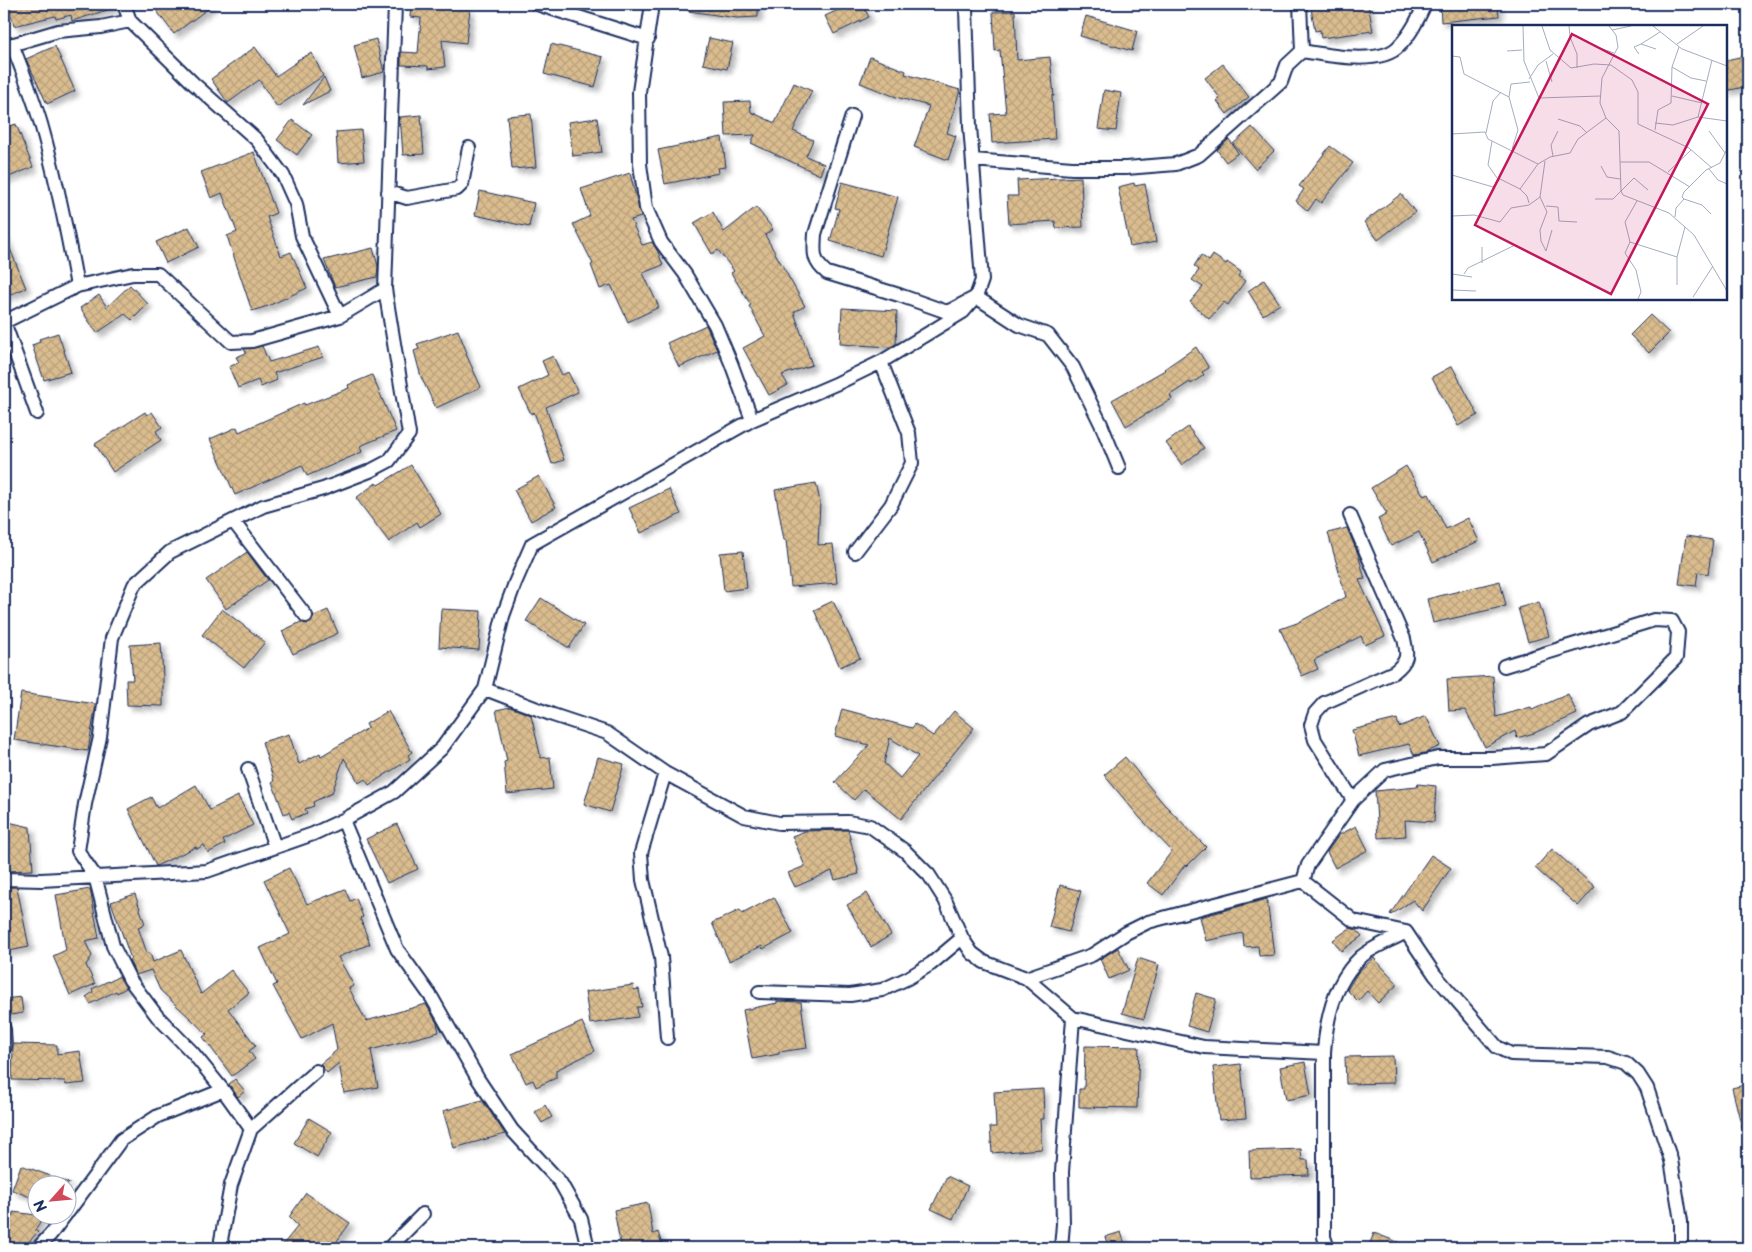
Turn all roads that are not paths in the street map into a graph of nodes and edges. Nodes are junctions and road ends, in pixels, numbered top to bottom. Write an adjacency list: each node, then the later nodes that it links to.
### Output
1 (124, 4): 8 (street)
2 (395, 4): 15 (street)
3 (537, 4): 9 (street)
4 (652, 4): 9 (street)
5 (964, 4): 14 (street)
6 (1300, 4): 11 (street)
7 (1425, 4): 11 (street)
8 (130, 21): 10 (street); 19 (street)
9 (648, 39): 23 (street)
10 (8, 45): 16 (street)
11 (1302, 51): 14 (street)
12 (852, 116): 18 (street)
13 (469, 148): 15 (street)
14 (973, 160): 18 (street)
15 (388, 192): 17 (street)
16 (77, 286): 19 (street); 20 (street)
17 (385, 289): 19 (street); 26 (street)
18 (976, 297): 21 (street); 24 (street)
19 (340, 316)
20 (4, 322): 22 (street)
21 (881, 362): 23 (street); 27 (street)
22 (37, 413)
23 (752, 420): 30 (street)
24 (1119, 468)
25 (1350, 515): 33 (street)
26 (233, 521): 28 (street); 36 (street)
27 (855, 552)
28 (306, 616)
29 (1504, 666): 33 (street)
30 (485, 688): 32 (street); 34 (street)
31 (248, 769): 35 (street)
32 (665, 773): 40 (street); 45 (street)
33 (1353, 800): 38 (street)
34 (343, 820): 35 (street); 57 (street)
35 (275, 847): 36 (street)
36 (95, 876): 37 (street); 49 (street)
37 (4, 879)
38 (1303, 881): 39 (street); 41 (street)
39 (1406, 932): 47 (street); 60 (street)
40 (962, 938): 41 (street); 42 (street)
41 (1026, 978): 43 (street)
42 (759, 992)
43 (1073, 1018): 47 (street); 58 (street)
44 (4, 1028): 46 (street)
45 (668, 1038)
46 (5, 1047)
47 (1324, 1053): 59 (street)
48 (316, 1072): 50 (street)
49 (223, 1090): 50 (street); 51 (street)
50 (251, 1129): 55 (street)
51 (78, 1198)
52 (423, 1214): 56 (street)
53 (59, 1224): 54 (street)
54 (38, 1248)
55 (224, 1248)
56 (389, 1248)
57 (588, 1248)
58 (1061, 1248)
59 (1328, 1248)
60 (1681, 1248)

